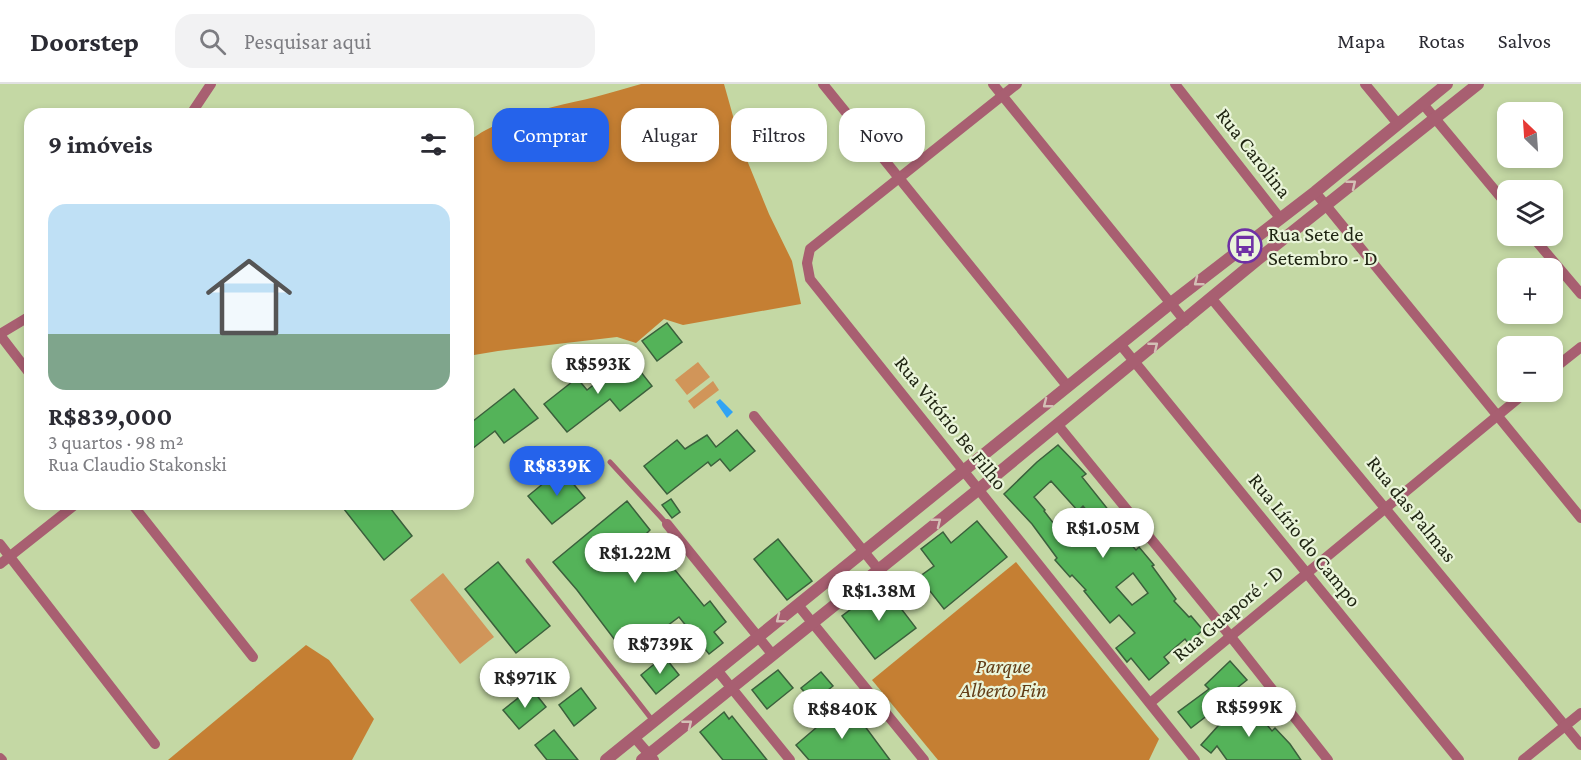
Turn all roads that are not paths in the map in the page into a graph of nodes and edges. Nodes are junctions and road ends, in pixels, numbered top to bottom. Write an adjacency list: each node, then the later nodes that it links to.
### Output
1 (210, 84): 11 (street)
2 (823, 84): 14 (street)
3 (993, 84): 9 (street)
4 (1017, 84): 9 (street)
5 (1175, 84): 18 (street, Rua Carolina)
6 (1365, 84): 13 (street)
7 (1447, 84): 10 (street)
8 (1478, 84): 12 (street)
9 (1002, 96): 14 (street); 24 (street)
10 (1423, 104): 12 (street); 13 (street)
11 (195, 108)
12 (1435, 118): 16 (street); 17 (street, one-way to 12)
13 (1398, 124): 15 (street)
14 (898, 177): 33 (street); 39 (street, Rua Vitório Be Filho)
15 (1315, 192): 17 (street); 18 (street)
16 (1497, 193)
17 (1327, 205): 21 (street); 35 (street)
18 (1280, 218): 19 (street)
19 (1245, 246): 21 (street); 24 (street, one-way to 24)
20 (1540, 246): 22 (street)
21 (1257, 260): 23 (street)
22 (1581, 294)
23 (1212, 299): 26 (street); 41 (street, Rua das Palmas)
24 (1171, 303): 26 (street); 28 (street)
25 (24, 320): 27 (street)
26 (1185, 321): 31 (street, one-way to 26)
27 (0, 335): 32 (street)
28 (1120, 344): 31 (street, Rua Lírio do Campo); 33 (street)
29 (1581, 347): 30 (street)
30 (1563, 361)
31 (1135, 362): 37 (street); 54 (street, Rua Lírio do Campo)
32 (24, 366)
33 (1068, 387): 39 (street, one-way to 39)
34 (1513, 402): 35 (street, Rua Guaporé - D)
35 (1497, 415): 41 (street, Rua Guaporé - D); 44 (street)
36 (754, 416): 49 (street)
37 (1057, 424): 40 (street); 58 (street)
38 (610, 462): 45 (lane)
39 (964, 471): 40 (street, Rua Vitório Be Filho); 46 (street)
40 (979, 489): 48 (street, one-way to 40); 63 (street, Rua Vitório Be Filho)
41 (1386, 507): 54 (street, Rua Guaporé - D); 66 (street, Rua das Palmas)
42 (68, 510): 50 (street)
43 (137, 510): 60 (street)
44 (1581, 518)
45 (667, 524): 57 (street)
46 (894, 527): 48 (street); 49 (street)
47 (0, 544): 50 (street)
48 (910, 544): 53 (street)
49 (863, 552): 53 (street); 55 (street)
50 (10, 556): 52 (street); 68 (street)
51 (528, 561): 65 (lane)
52 (0, 564)
53 (878, 569): 56 (street)
54 (1307, 573): 58 (street, Rua Guaporé - D); 76 (street, Rua Lírio do Campo)
55 (798, 605): 56 (street); 57 (street, one-way to 57)
56 (812, 622): 59 (street); 73 (street)
57 (758, 636): 59 (street); 61 (street)
58 (1231, 637): 63 (street, Rua Guaporé - D); 75 (street)
59 (772, 654): 62 (street)
60 (253, 657)
61 (717, 670): 62 (street); 65 (street)
62 (732, 688): 70 (street, one-way to 62); 72 (street)
63 (1150, 703): 74 (street, Rua Vitório Be Filho)
64 (1581, 713): 66 (street)
65 (653, 721): 67 (street)
66 (1565, 726): 69 (street, Rua das Palmas); 77 (street)
67 (634, 737): 70 (street); 71 (street)
68 (155, 744)
69 (1581, 746)
70 (648, 758)
71 (606, 760)
72 (790, 760)
73 (924, 760)
74 (1196, 760)
75 (1328, 760)
76 (1459, 760)
77 (1523, 760)

